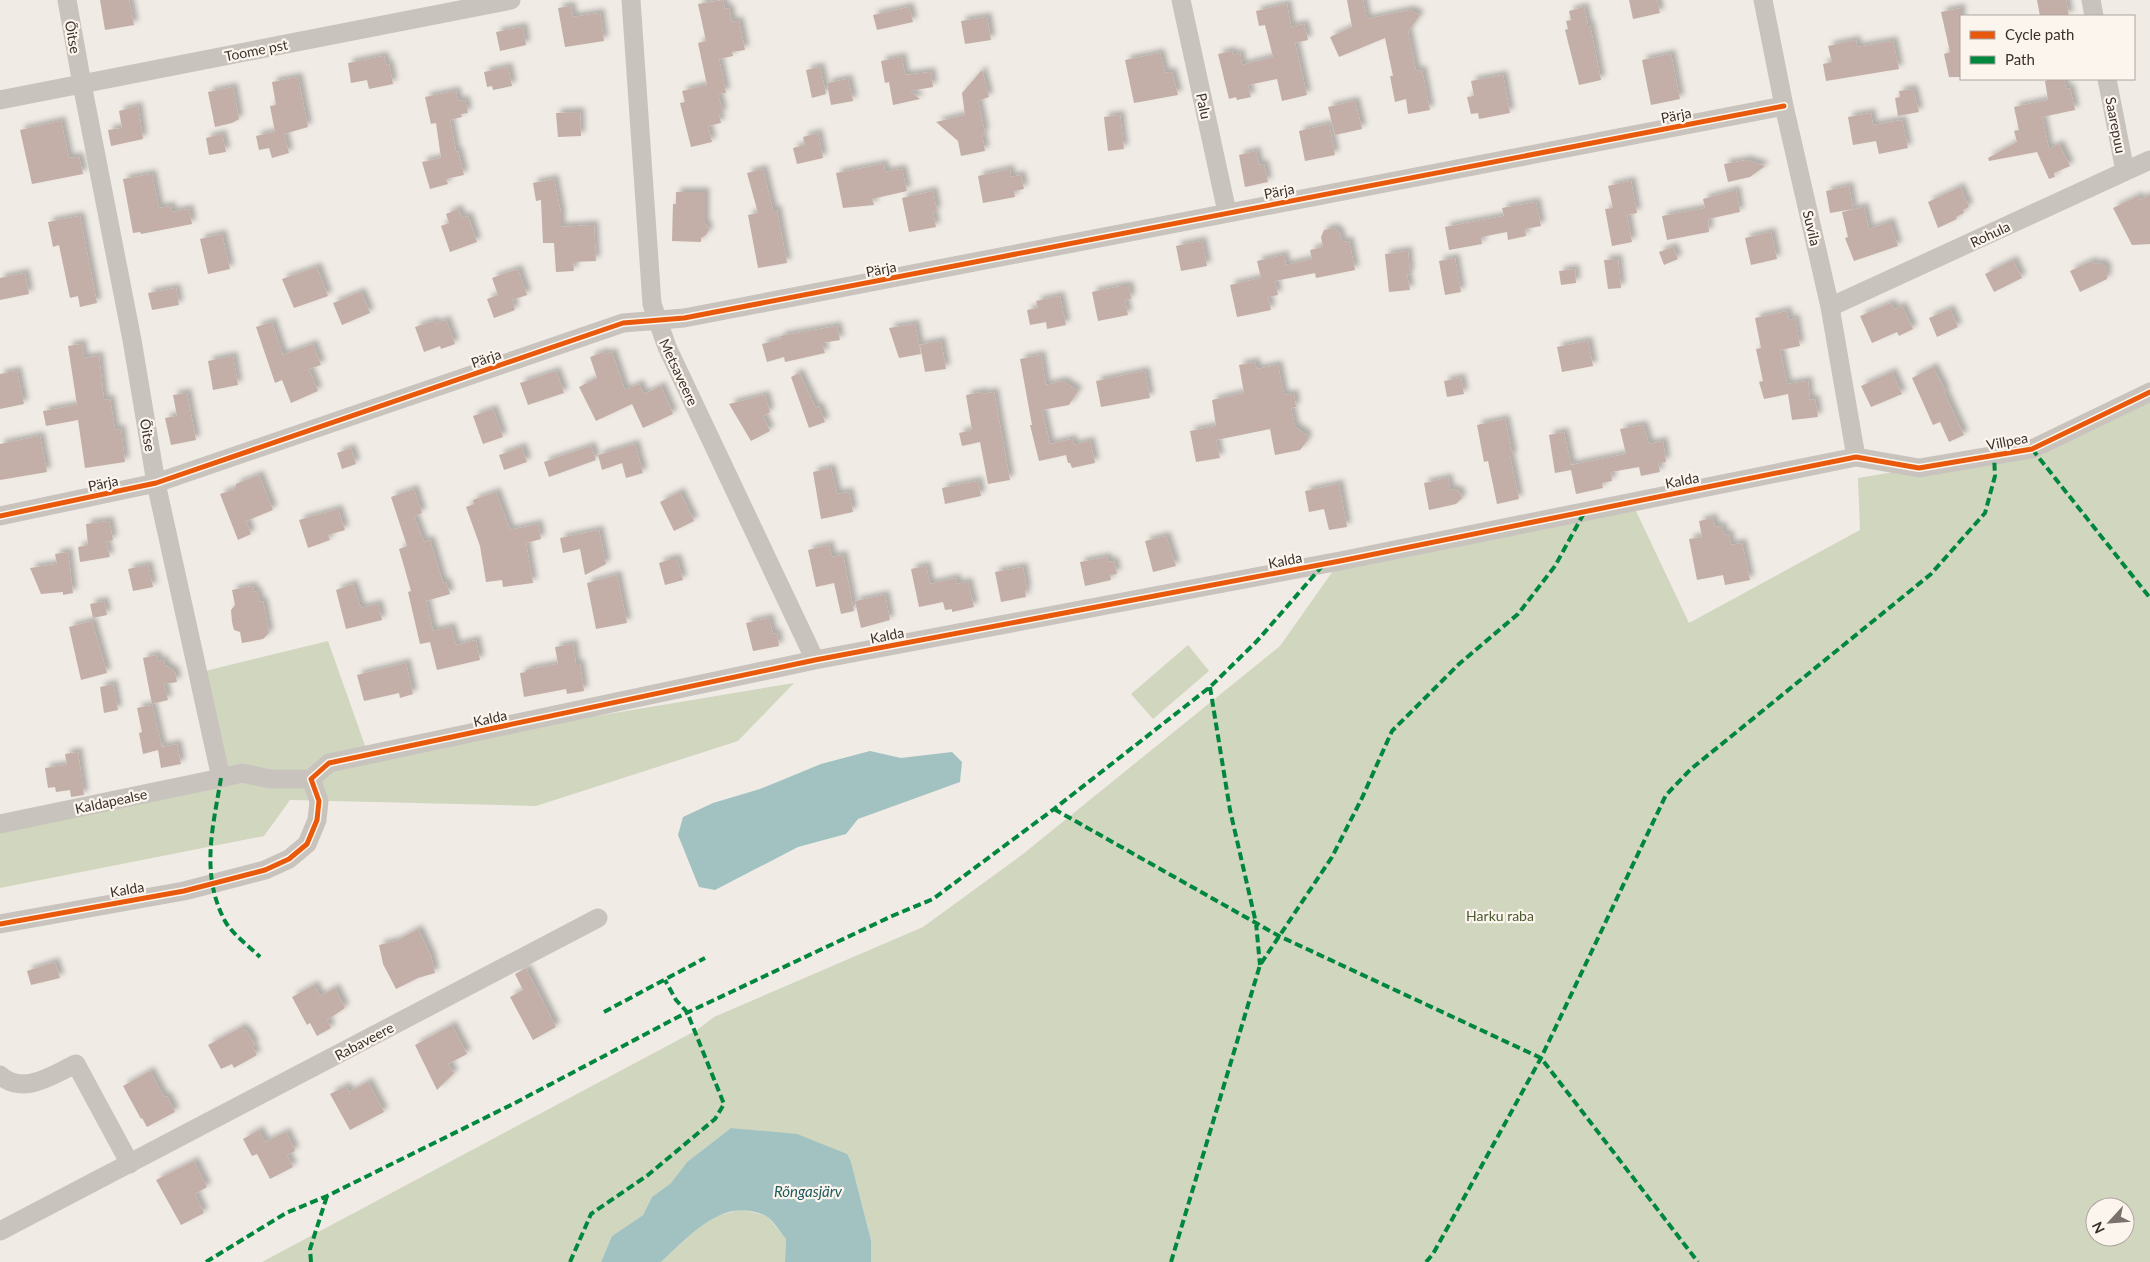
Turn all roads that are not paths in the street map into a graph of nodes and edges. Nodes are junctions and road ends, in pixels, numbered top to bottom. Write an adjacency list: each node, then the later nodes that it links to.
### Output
1 (67, 0): 9 (street, Õitse)
2 (511, 0): 9 (street, Toome pst)
3 (631, 0): 16 (street, Metsaveere)
4 (1182, 0): 14 (street, Palu)
5 (1763, 0): 11 (street, Suvila)
6 (2091, 0): 7 (street)
7 (2094, 15)
8 (2107, 80): 13 (street, Saarepuu)
9 (82, 84): 10 (street, Toome pst); 19 (street, Õitse)
10 (0, 100)
11 (1784, 106): 14 (street, Pärja); 15 (street, Suvila)
12 (2150, 160): 13 (street, Rohula)
13 (2125, 172): 15 (street, Rohula)
14 (1227, 212): 16 (street, Pärja)
15 (1830, 307): 18 (street, Suvila)
16 (656, 320): 19 (street, Pärja); 21 (street, Metsaveere)
17 (2150, 392): 18 (street, Villpea)
18 (1856, 457): 21 (street, Kalda)
19 (156, 483): 20 (street, Pärja); 22 (street, Õitse)
20 (0, 516)
21 (815, 660): 23 (street, Kalda)
22 (221, 778): 23 (street); 24 (street, Kaldapealse)
23 (311, 779): 26 (street, Kalda)
24 (0, 824)
25 (598, 918): 28 (street, Rabaveere)
26 (0, 924)
27 (0, 1075): 28 (street)
28 (130, 1164): 29 (street, Rabaveere)
29 (0, 1232)

